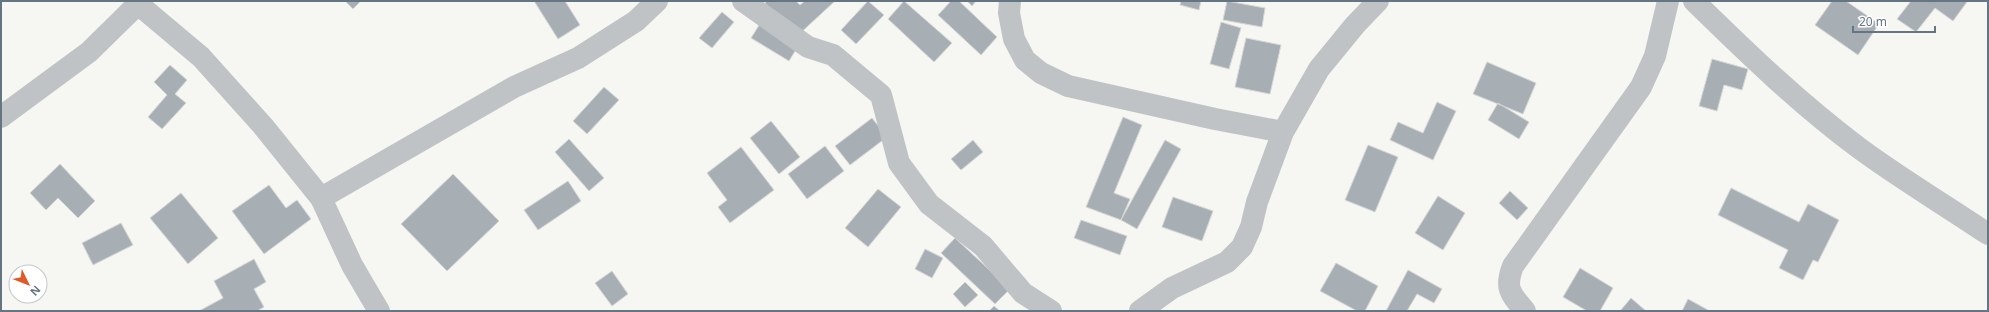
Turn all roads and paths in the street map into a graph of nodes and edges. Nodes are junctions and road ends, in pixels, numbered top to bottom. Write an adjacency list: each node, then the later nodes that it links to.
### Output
1 (656, 1): 10 (street)
2 (743, 1): 13 (street)
3 (1010, 1): 9 (street)
4 (1378, 1): 9 (street)
5 (1668, 1): 15 (street)
6 (1694, 1): 11 (street)
7 (140, 3): 8 (street); 10 (street)
8 (1, 117)
9 (1283, 132): 14 (street)
10 (321, 198): 12 (street)
11 (1988, 234)
12 (379, 311)
13 (1051, 311)
14 (1140, 311)
15 (1525, 311)

